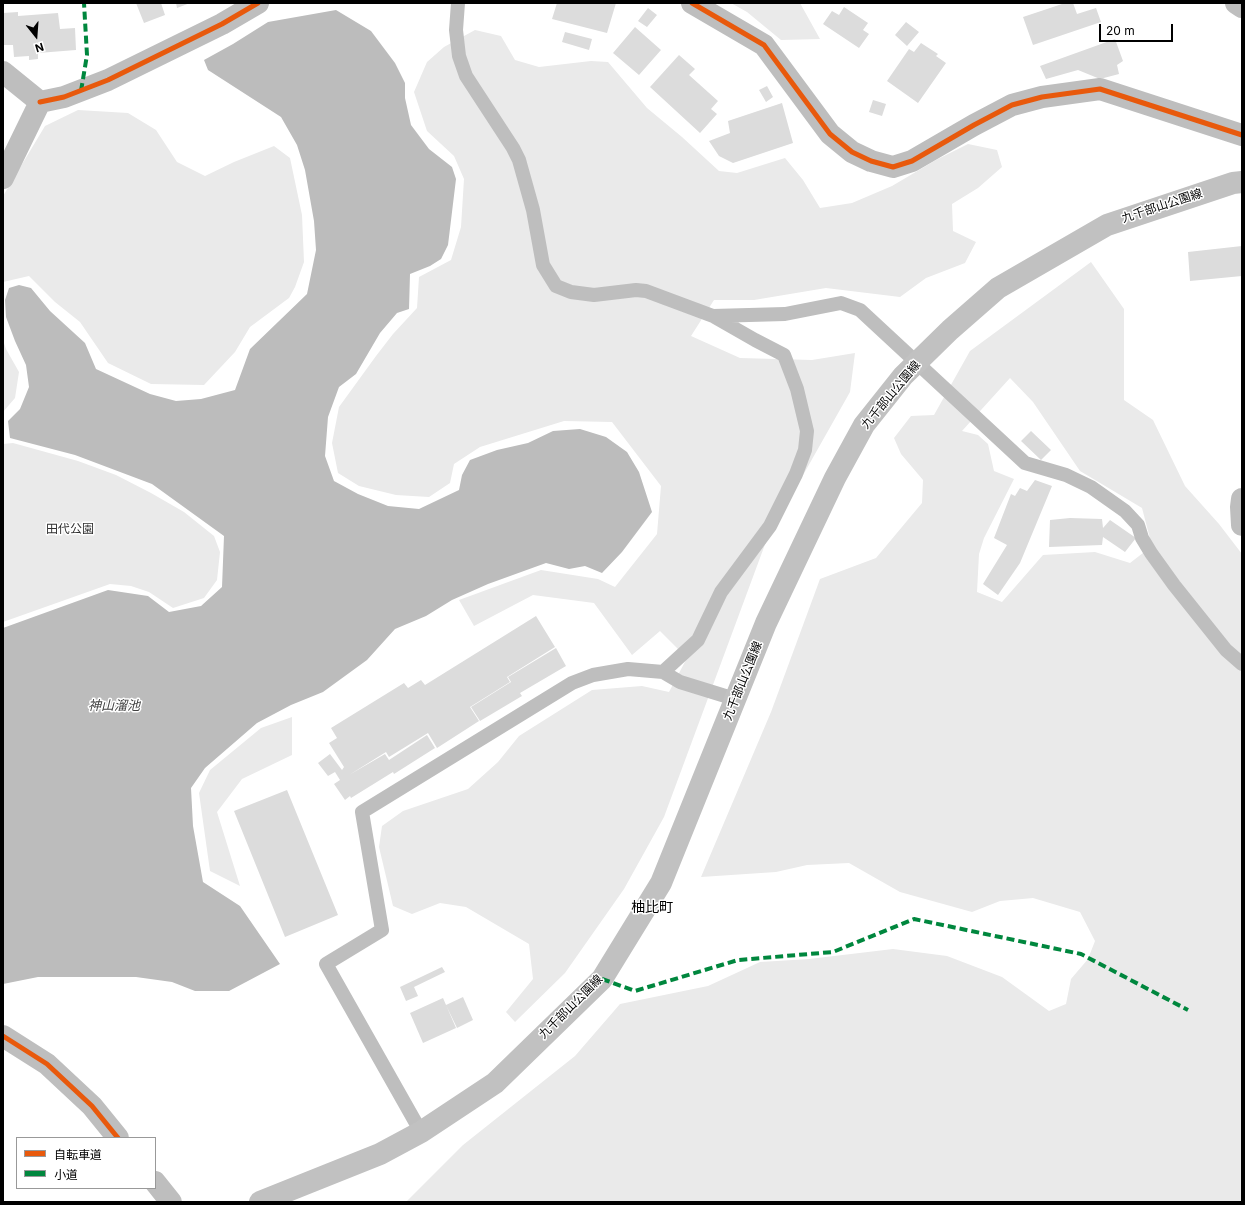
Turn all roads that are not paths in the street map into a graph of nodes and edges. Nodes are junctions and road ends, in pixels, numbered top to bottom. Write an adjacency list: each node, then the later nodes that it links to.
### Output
1 (258, 3): 7 (street)
2 (458, 3): 11 (lane)
3 (692, 3): 8 (street)
4 (1236, 3): 5 (street)
5 (1242, 7)
6 (3, 72): 7 (street)
7 (40, 102): 9 (street)
8 (1242, 135)
9 (3, 178)
10 (1242, 182): 16 (main road, 九千部山公園線)
11 (711, 316): 14 (lane); 15 (lane)
12 (1242, 499): 13 (street)
13 (1242, 525)
14 (1242, 664)
15 (662, 672): 16 (lane); 18 (lane)
16 (735, 699): 18 (main road, 九千部山公園線)
17 (3, 1036): 19 (street)
18 (421, 1132): 22 (main road, 九千部山公園線)
19 (117, 1137)
20 (156, 1183): 21 (street)
21 (171, 1202)
22 (260, 1202)

